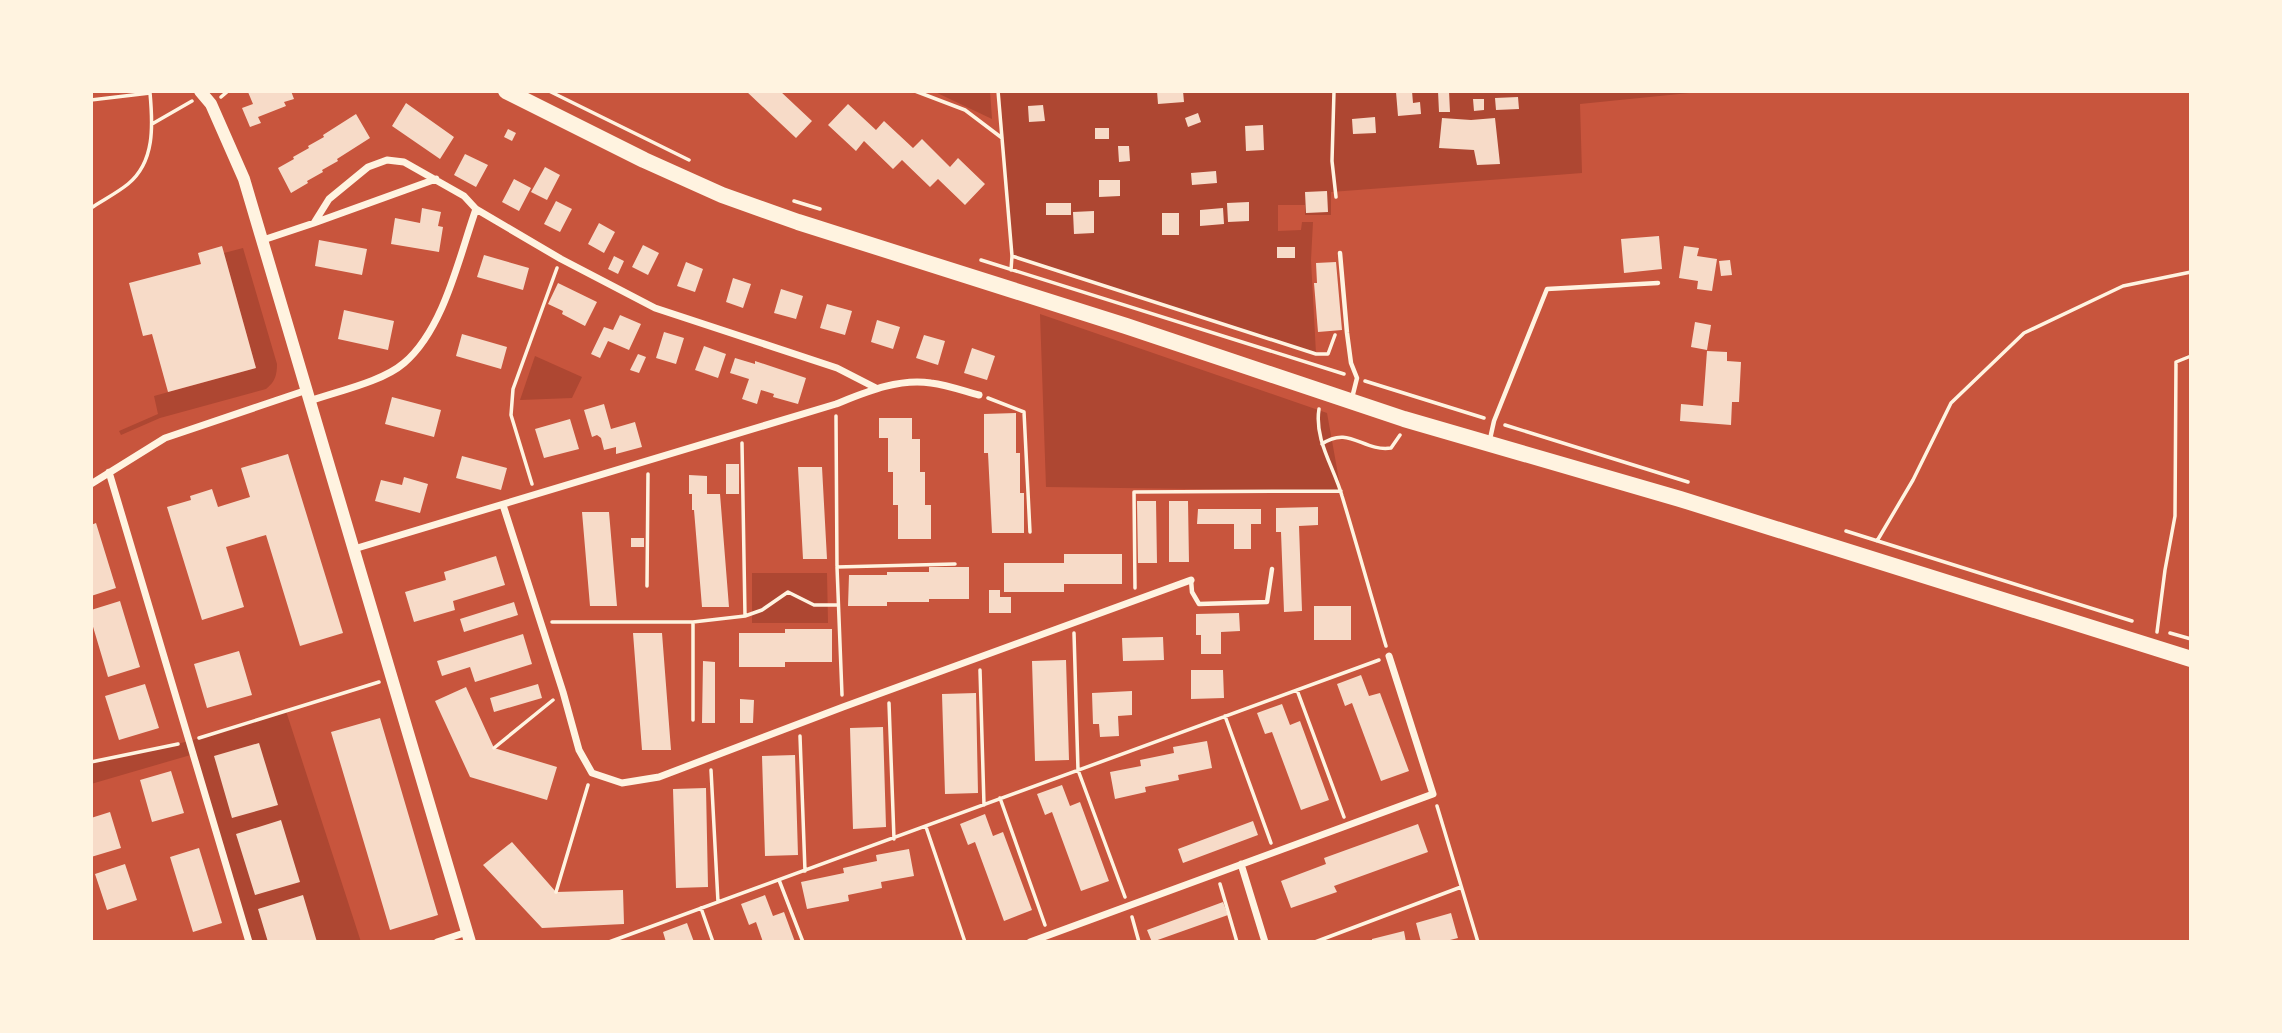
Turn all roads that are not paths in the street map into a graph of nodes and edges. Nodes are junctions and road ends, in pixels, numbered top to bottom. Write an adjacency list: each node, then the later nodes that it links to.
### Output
1 (506, 91): 12 (main road)
2 (202, 93): 6 (street)
3 (436, 179): 4 (street); 5 (street); 5 (street)
4 (476, 209): 9 (street); 11 (street)
5 (314, 223): 6 (street)
6 (263, 240): 11 (street)
7 (1340, 253): 12 (lane)
8 (1658, 283): 13 (lane)
9 (876, 388): 10 (street); 16 (street)
10 (979, 395)
11 (309, 396): 14 (street); 17 (street)
12 (1351, 402): 13 (main road)
13 (1489, 443): 21 (main road)
14 (109, 472): 15 (street); 24 (street)
15 (91, 484)
16 (503, 505): 17 (street); 19 (street)
17 (354, 549): 23 (street)
18 (1272, 569): 19 (lane)
19 (1191, 580)
20 (1389, 656): 22 (street)
21 (2191, 659)
22 (1241, 864): 26 (street); 27 (street)
23 (469, 937): 25 (street)
24 (249, 942)
25 (437, 942)
26 (1030, 942)
27 (1265, 942)

